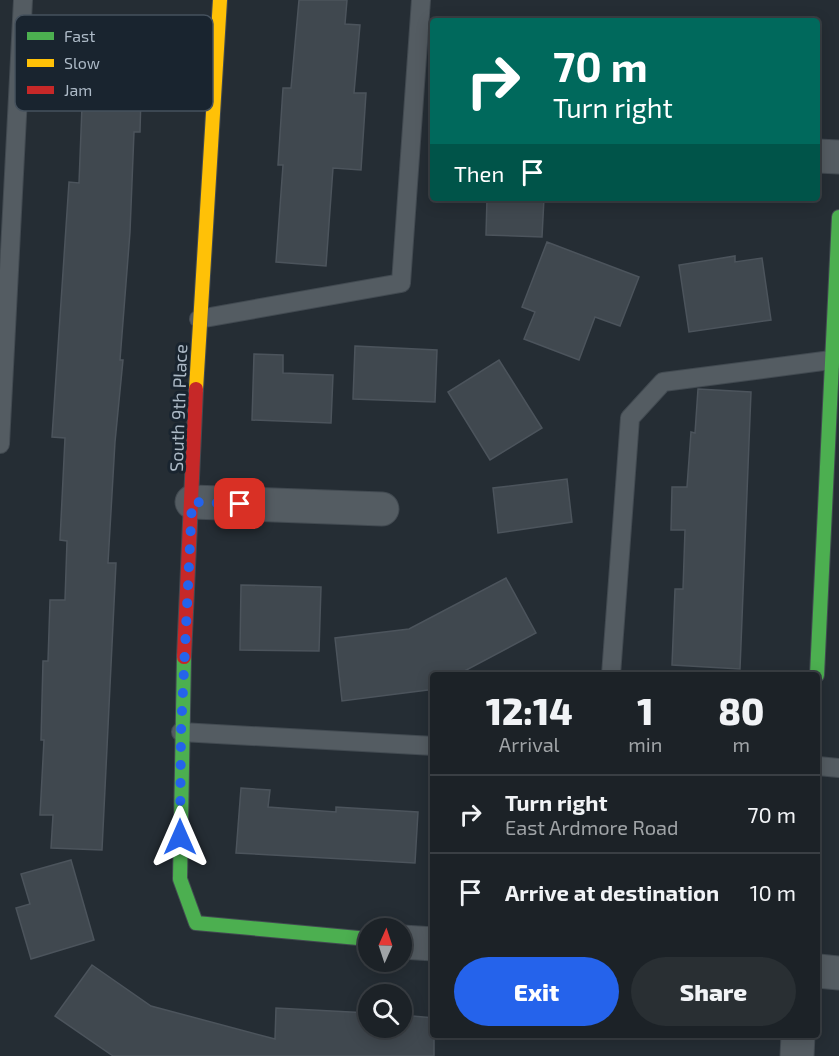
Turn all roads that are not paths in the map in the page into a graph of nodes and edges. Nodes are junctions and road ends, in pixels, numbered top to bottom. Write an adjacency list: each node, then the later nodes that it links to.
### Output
1 (22, 0): 4 (lane)
2 (220, 0): 5 (street, South 9th Place)
3 (421, 0): 11 (lane)
4 (21, 15)
5 (213, 106)
6 (16, 111): 13 (lane)
7 (213, 111): 11 (street, South 9th Place)
8 (820, 156): 9 (street)
9 (839, 156)
10 (839, 217): 12 (street)
11 (199, 319): 14 (street, South 9th Place)
12 (836, 358): 16 (street); 17 (lane)
13 (0, 444)
14 (192, 502): 15 (street); 19 (street, South 9th Place)
15 (381, 509)
16 (831, 565): 18 (street)
17 (611, 672)
18 (817, 672)
19 (181, 732): 20 (lane); 23 (street, South 9th Place)
20 (430, 746)
21 (820, 766): 22 (lane)
22 (839, 768)
23 (358, 938)
24 (412, 943): 25 (street)
25 (430, 944)
26 (820, 971): 27 (street)
27 (839, 973)
28 (798, 1038): 29 (street)
29 (797, 1056)

